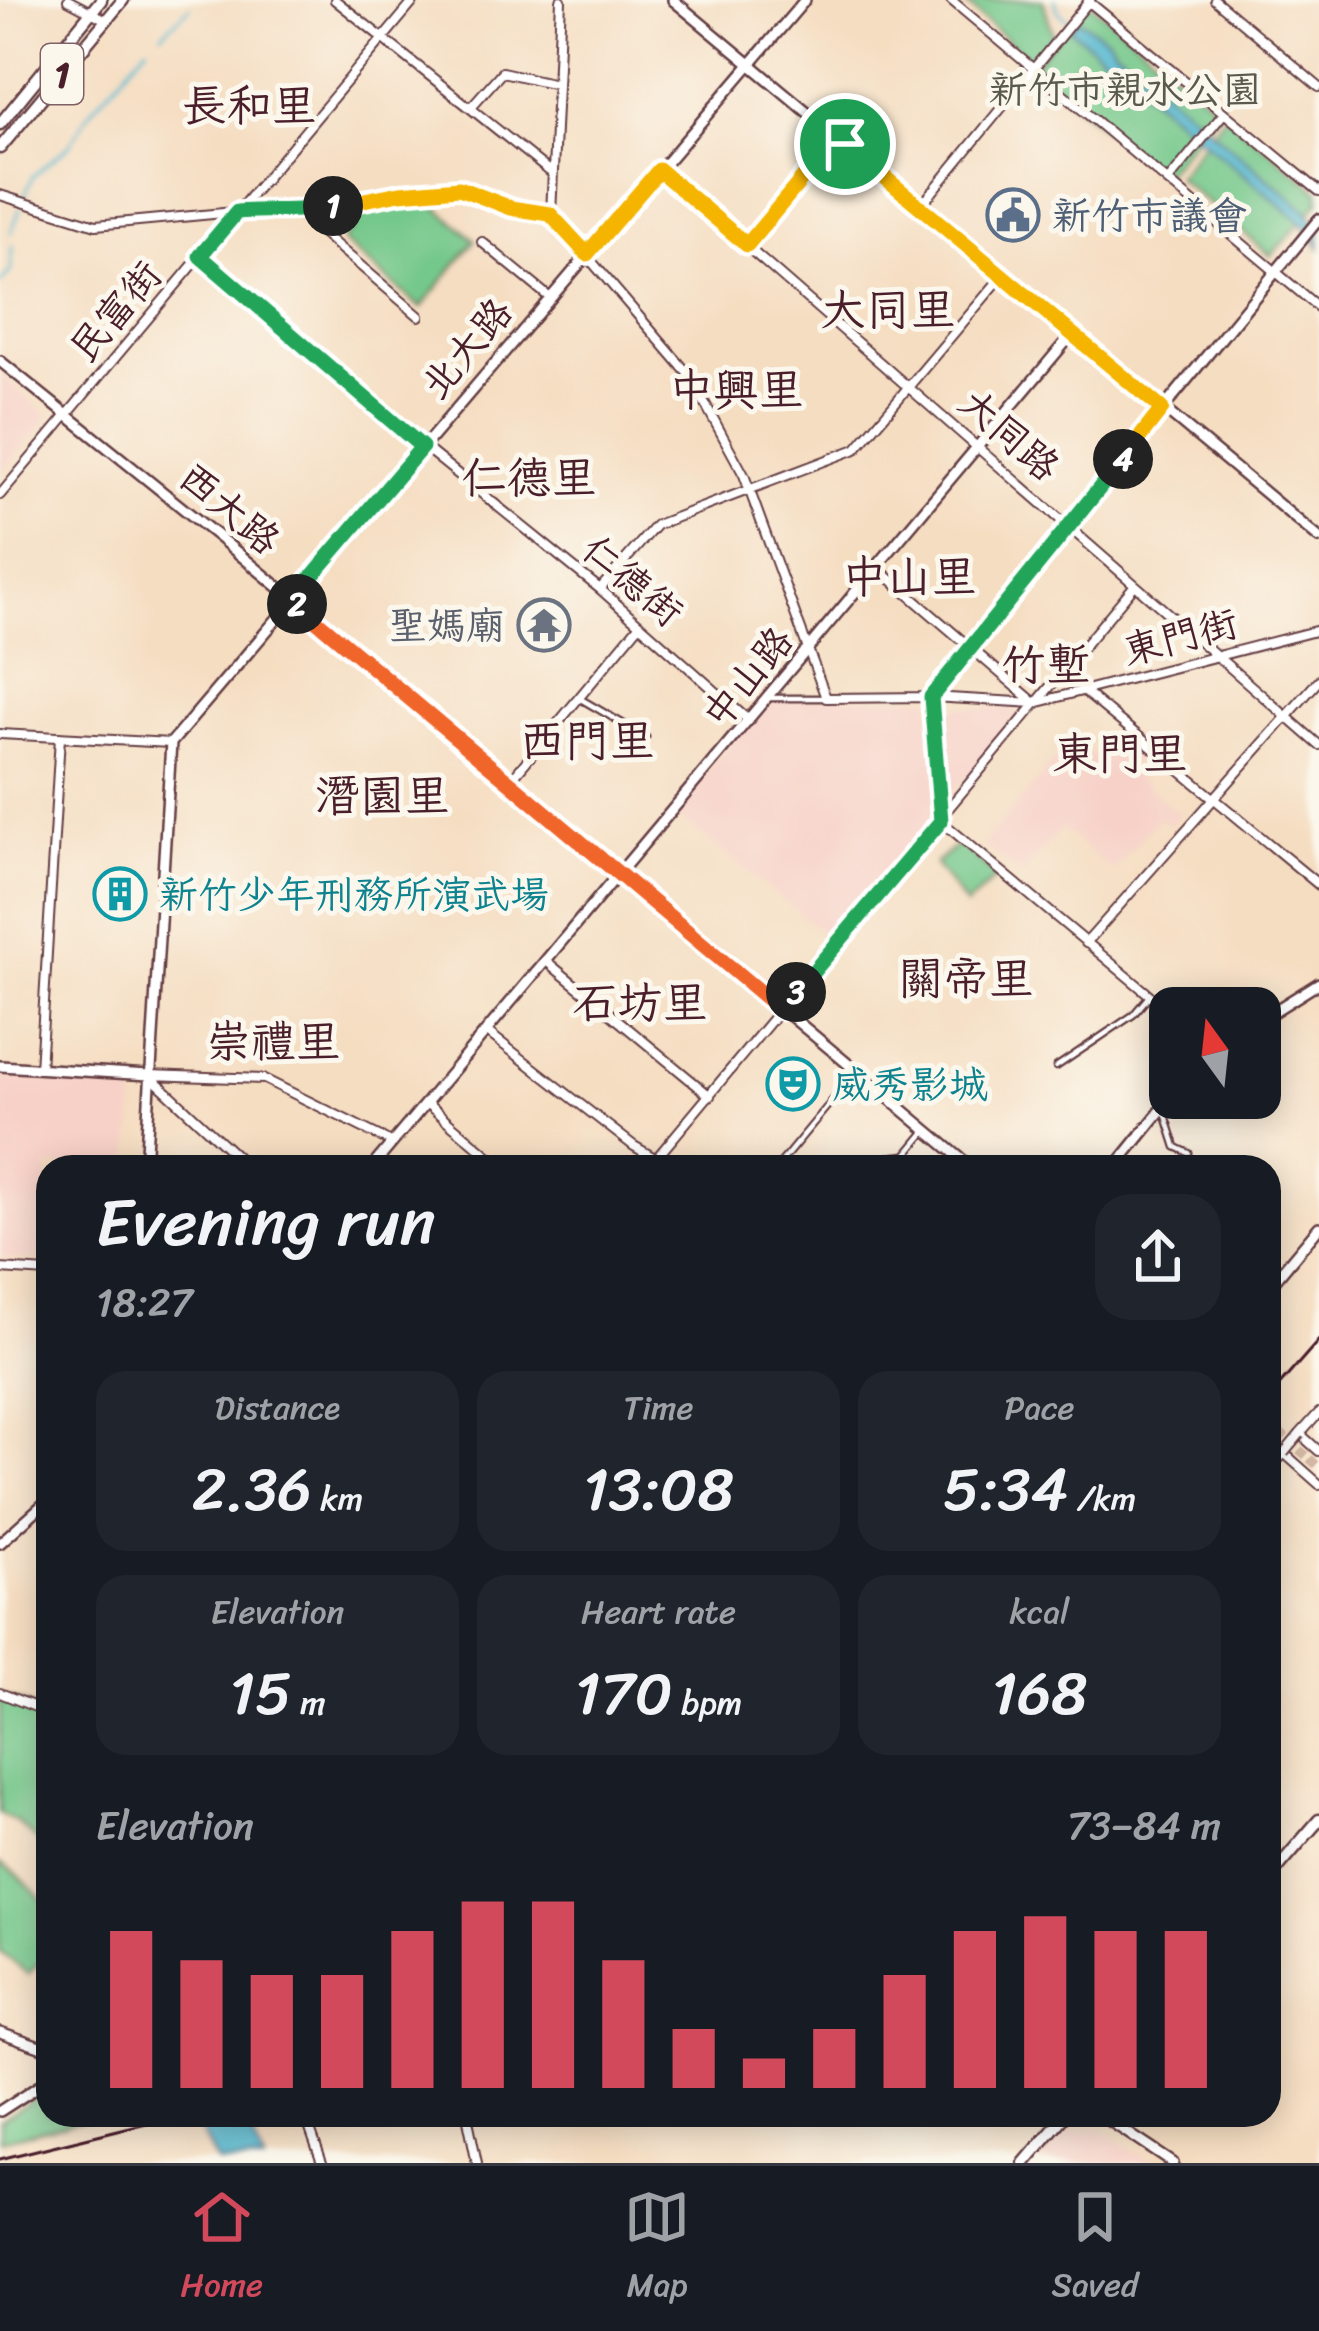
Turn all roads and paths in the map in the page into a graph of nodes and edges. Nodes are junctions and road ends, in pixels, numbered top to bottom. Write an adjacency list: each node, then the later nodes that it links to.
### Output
1 (68, 0): 12 (street)
2 (101, 0): 12 (main road, 1)
3 (123, 0): 13 (main road, 1)
4 (335, 0): 14 (street)
5 (415, 0): 14 (street, 民富街)
6 (561, 0): 17 (street)
7 (673, 0): 15 (street)
8 (805, 0): 15 (street, 北大路)
9 (951, 0): 16 (street)
10 (1215, 0): 18 (street)
11 (1089, 1): 16 (street); 20 (street)
12 (92, 11): 13 (street); 21 (main road, 1)
13 (106, 20): 23 (main road, 1)
14 (382, 39): 19 (street); 30 (street, 民富街)
15 (750, 64): 22 (street); 24 (street, 北大路)
16 (1032, 68): 26 (street); 29 (street)
17 (556, 84): 19 (street); 25 (street)
18 (1319, 87)
19 (470, 109): 25 (street)
20 (1224, 113): 26 (street); 27 (street)
21 (0, 124)
22 (837, 137): 29 (street); 35 (street)
23 (0, 148)
24 (659, 170): 35 (street, 大同路); 36 (street, 北大路)
25 (550, 172): 32 (street)
26 (1168, 181): 38 (street)
27 (1319, 191)
28 (0, 195): 30 (street)
29 (920, 206): 39 (street)
30 (237, 212): 31 (street); 37 (street, 民富街)
31 (299, 213): 32 (street); 42 (street)
32 (550, 214): 36 (street)
33 (1319, 219): 38 (street)
34 (482, 242): 40 (street)
35 (747, 245): 45 (street, 大同路)
36 (587, 254): 40 (street, 北大路); 50 (street)
37 (200, 256): 47 (street, 民富街); 49 (street, 仁德街)
38 (1276, 272): 41 (street); 46 (street)
39 (1003, 275): 43 (street); 45 (street)
40 (549, 297): 49 (street, 北大路)
41 (1319, 308)
42 (419, 316)
43 (1072, 333): 46 (street); 48 (street, 中山路)
44 (0, 361): 47 (street, 西大路)
45 (909, 386): 48 (street, 大同路); 50 (street)
46 (1162, 409): 52 (street); 53 (street)
47 (67, 415): 51 (street, 民富街); 57 (street, 西大路)
48 (977, 445): 52 (street, 大同路); 54 (street, 中山路)
49 (422, 447): 56 (street, 仁德街); 57 (street, 北大路)
50 (751, 490): 56 (street); 60 (street)
51 (0, 495)
52 (1070, 526): 55 (street, 大同路); 61 (street)
53 (1319, 538)
54 (874, 566): 60 (street, 中山路); 61 (street)
55 (1134, 586): 62 (street, 大同路); 69 (street)
56 (600, 589): 58 (street, 仁德街)
57 (292, 600): 75 (street, 北大路); 77 (street, 西大路)
58 (640, 624): 66 (street); 71 (street, 仁德街)
59 (1319, 630): 62 (street, 東門街)
60 (809, 647): 67 (street, 中山路); 68 (street)
61 (968, 647): 65 (street); 69 (street)
62 (1216, 656): 64 (street, 東門街); 70 (street, 大同路)
63 (1319, 680): 70 (street)
64 (1086, 693): 69 (street, 東門街); 78 (street)
65 (931, 697): 68 (street, 東門街); 69 (street, 東門街); 79 (street)
66 (579, 698): 73 (street); 77 (street)
67 (768, 698): 68 (street, 東門街); 71 (street, 中山路)
68 (826, 698)
69 (1035, 704): 79 (street)
70 (1285, 715): 76 (street, 大同路); 78 (street)
71 (749, 721): 80 (street, 中山路)
72 (0, 734): 74 (street)
73 (646, 736)
74 (61, 737): 75 (street); 92 (street)
75 (171, 743): 94 (street)
76 (1319, 745)
77 (509, 782): 80 (street, 西大路)
78 (1214, 798): 81 (street); 82 (street)
79 (941, 821): 82 (street); 88 (street)
80 (618, 874): 83 (street, 中山路); 88 (street, 西大路)
81 (1319, 885)
82 (1086, 943): 85 (street)
83 (545, 960): 89 (street, 中山路); 95 (street)
84 (1319, 983): 87 (street)
85 (1149, 994)
86 (1149, 996): 91 (street)
87 (1281, 1007)
88 (781, 1010): 93 (street, 西大路); 95 (street)
89 (486, 1031): 96 (street, 中山路); 106 (street)
90 (0, 1066): 92 (street)
91 (1056, 1067)
92 (40, 1069): 94 (street)
93 (855, 1072): 99 (street, 西大路); 108 (street)
94 (148, 1075): 100 (street); 102 (street); 103 (street)
95 (710, 1096): 107 (street)
96 (426, 1103): 100 (street, 中山路); 105 (street)
97 (1155, 1119): 111 (street)
98 (1171, 1119): 101 (street)
99 (927, 1129): 109 (street); 110 (street, 西大路)
100 (393, 1143): 104 (street, 中山路)
101 (1190, 1153)
102 (145, 1155)
103 (235, 1155)
104 (382, 1155)
105 (488, 1155)
106 (644, 1155)
107 (660, 1155)
108 (787, 1155)
109 (906, 1155)
110 (957, 1155)
111 (1125, 1155)
112 (1319, 1227): 115 (street)
113 (0, 1269): 114 (street)
114 (36, 1271)
115 (1281, 1273)
116 (1319, 1413): 117 (street)
117 (1300, 1434): 118 (street); 119 (street, bridge)
118 (1319, 1451)
119 (1284, 1453): 120 (street); 121 (street)
120 (1281, 1456)
121 (1319, 1484)
122 (36, 1511): 123 (street)
123 (0, 1543)
124 (0, 1693): 125 (street)
125 (36, 1707)
126 (1319, 1820): 127 (main road)
127 (1281, 1856)
128 (0, 2033): 129 (street)
129 (36, 2046)
130 (36, 2088): 131 (street)
131 (0, 2111)
132 (309, 2127): 136 (street)
133 (469, 2127): 137 (street)
134 (1055, 2127): 138 (main road)
135 (1119, 2127): 139 (street)
136 (322, 2163)
137 (477, 2163)
138 (1024, 2163)
139 (1173, 2163)

